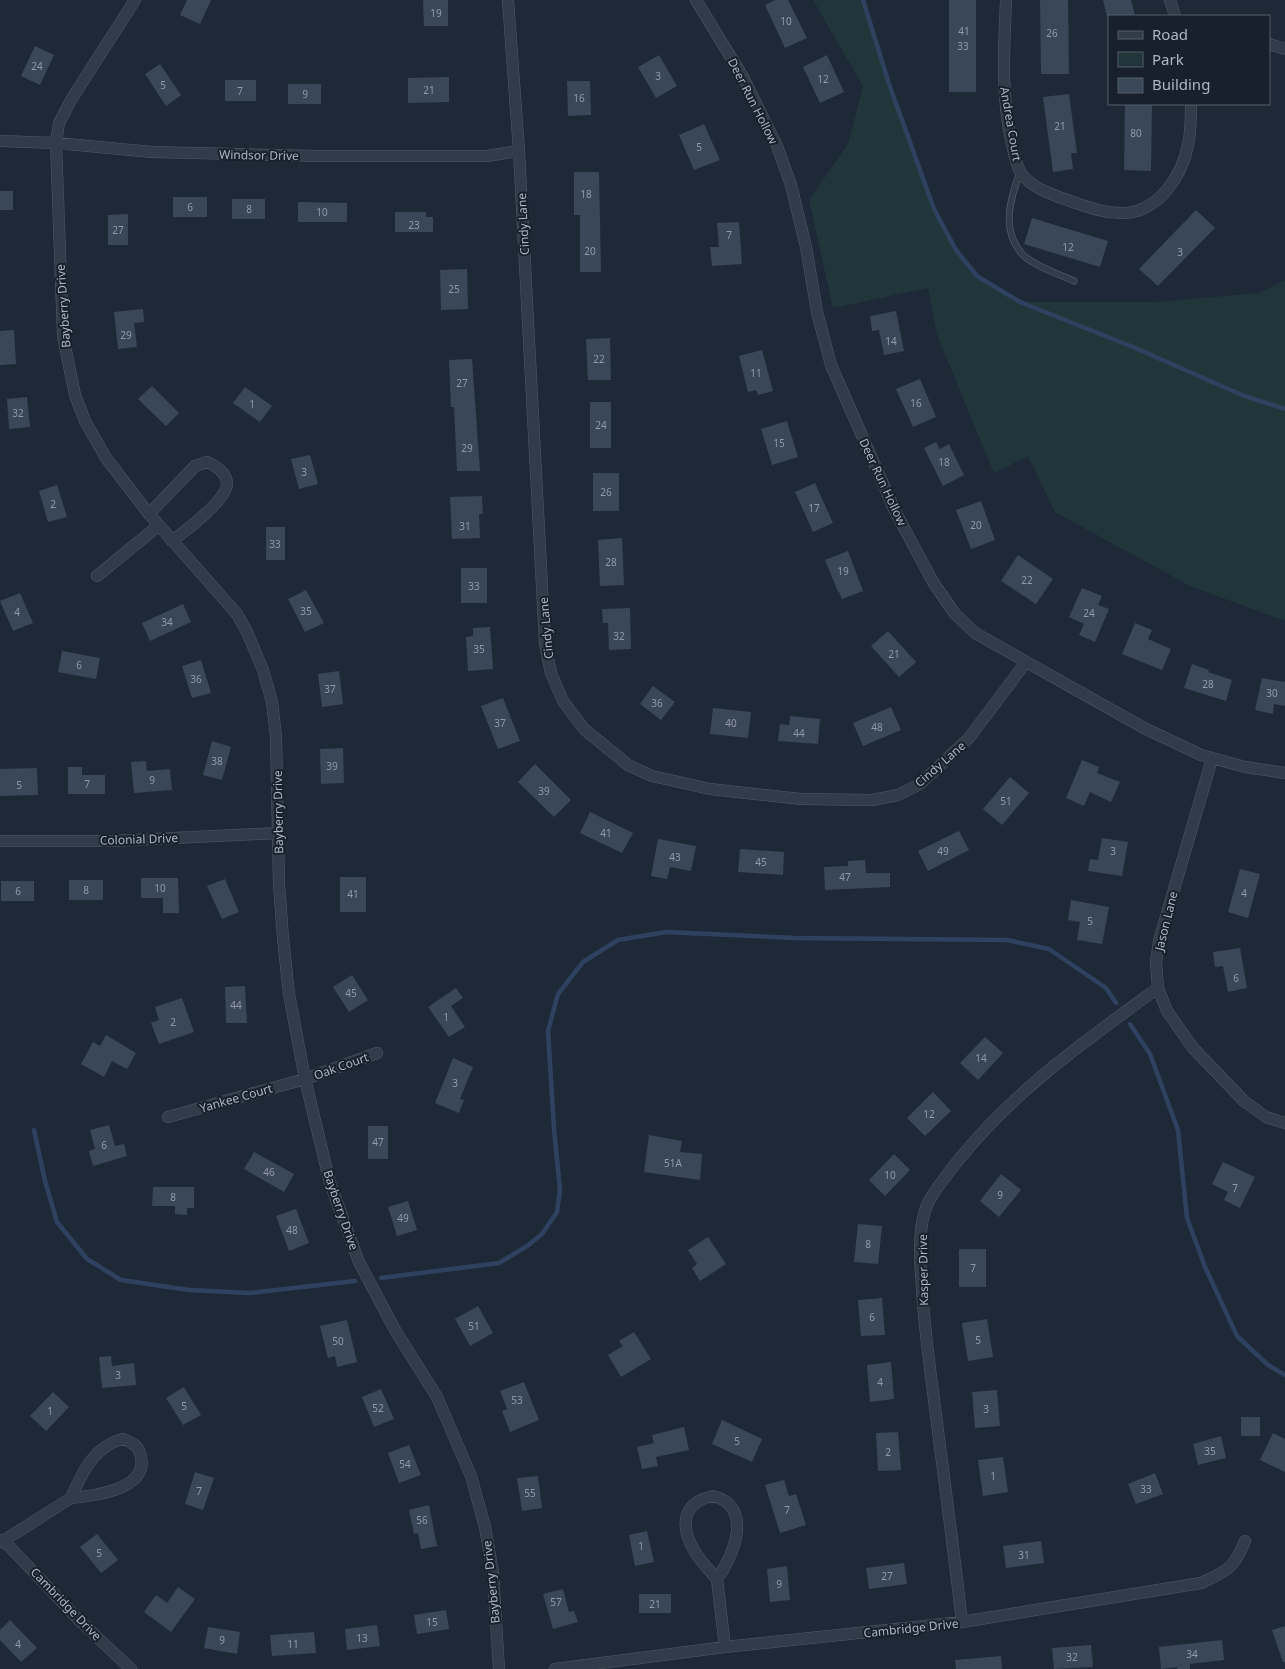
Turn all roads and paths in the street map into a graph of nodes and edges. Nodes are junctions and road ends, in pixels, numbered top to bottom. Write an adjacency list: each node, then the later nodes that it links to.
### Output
1 (134, 0): 11 (street, Bayberry Drive)
2 (508, 0): 12 (street, Cindy Lane)
3 (696, 0): 19 (street, Deer Run Hollow)
4 (1006, 0): 13 (street, Andrea Court)
5 (1170, 0): 6 (street)
6 (1175, 15)
7 (1270, 44): 8 (street)
8 (1283, 48)
9 (1190, 105): 13 (street, Andrea Court)
10 (0, 141): 11 (street, Windsor Drive)
11 (56, 143): 12 (street, Windsor Drive); 15 (street, Bayberry Drive)
12 (519, 151): 19 (street, Cindy Lane)
13 (1020, 172): 14 (lane)
14 (1074, 281)
15 (149, 514): 16 (street, Bayberry Drive); 17 (street)
16 (158, 526): 17 (street, Bayberry Drive); 18 (street)
17 (172, 541): 22 (street, Bayberry Drive)
18 (97, 576)
19 (1026, 662): 20 (street, Deer Run Hollow)
20 (1212, 759): 21 (street, Deer Run Hollow); 24 (street, Jason Lane)
21 (1285, 773)
22 (278, 833): 23 (street, Colonial Drive); 26 (street, Bayberry Drive)
23 (0, 841)
24 (1158, 988): 28 (street, Jason Lane); 33 (street, Kasper Drive)
25 (377, 1053): 26 (street, Oak Court)
26 (305, 1079): 27 (street, Yankee Court); 36 (street, Bayberry Drive)
27 (168, 1117)
28 (1285, 1123)
29 (71, 1498): 29 (street); 30 (street)
30 (2, 1540): 35 (street, Cambridge Drive)
31 (1245, 1541): 33 (street, Cambridge Drive)
32 (717, 1579): 32 (street); 34 (street)
33 (962, 1622): 34 (street, Cambridge Drive)
34 (725, 1647): 37 (street, Cambridge Drive)
35 (131, 1669)
36 (499, 1669)
37 (555, 1669)

